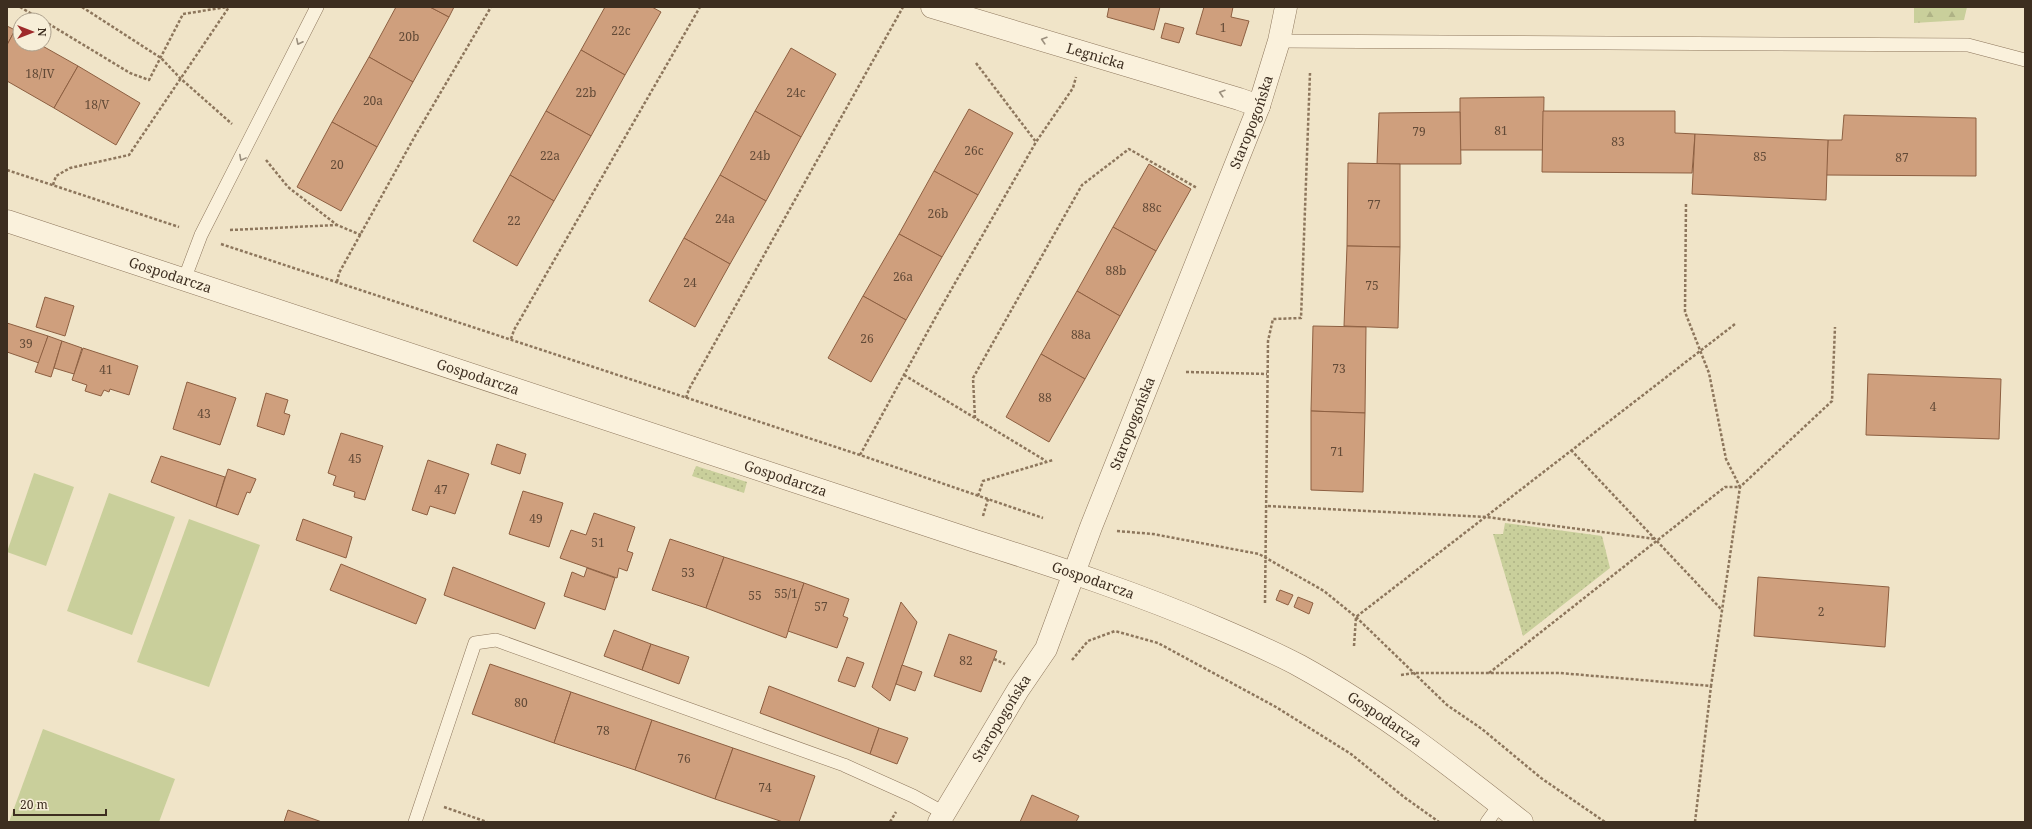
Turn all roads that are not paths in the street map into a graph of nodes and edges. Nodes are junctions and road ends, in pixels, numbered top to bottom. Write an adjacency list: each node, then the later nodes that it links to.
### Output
1 (317, 7): 8 (lane, one-way to 8)
2 (932, 7): 6 (street, Legnicka, one-way to 2)
3 (1286, 7): 4 (street, Staropogońska)
4 (1279, 40): 5 (lane); 6 (street, Staropogońska)
5 (2025, 60)
6 (1259, 106): 9 (street, Staropogońska)
7 (7, 221): 8 (street, Gospodarcza)
8 (184, 280): 9 (street, Gospodarcza)
9 (1076, 573): 10 (street, Gospodarcza); 11 (street, Staropogońska)
10 (1500, 804): 13 (lane); 14 (street, Gospodarcza)
11 (942, 818): 12 (lane)
12 (415, 822)
13 (1487, 822)
14 (1522, 822)

